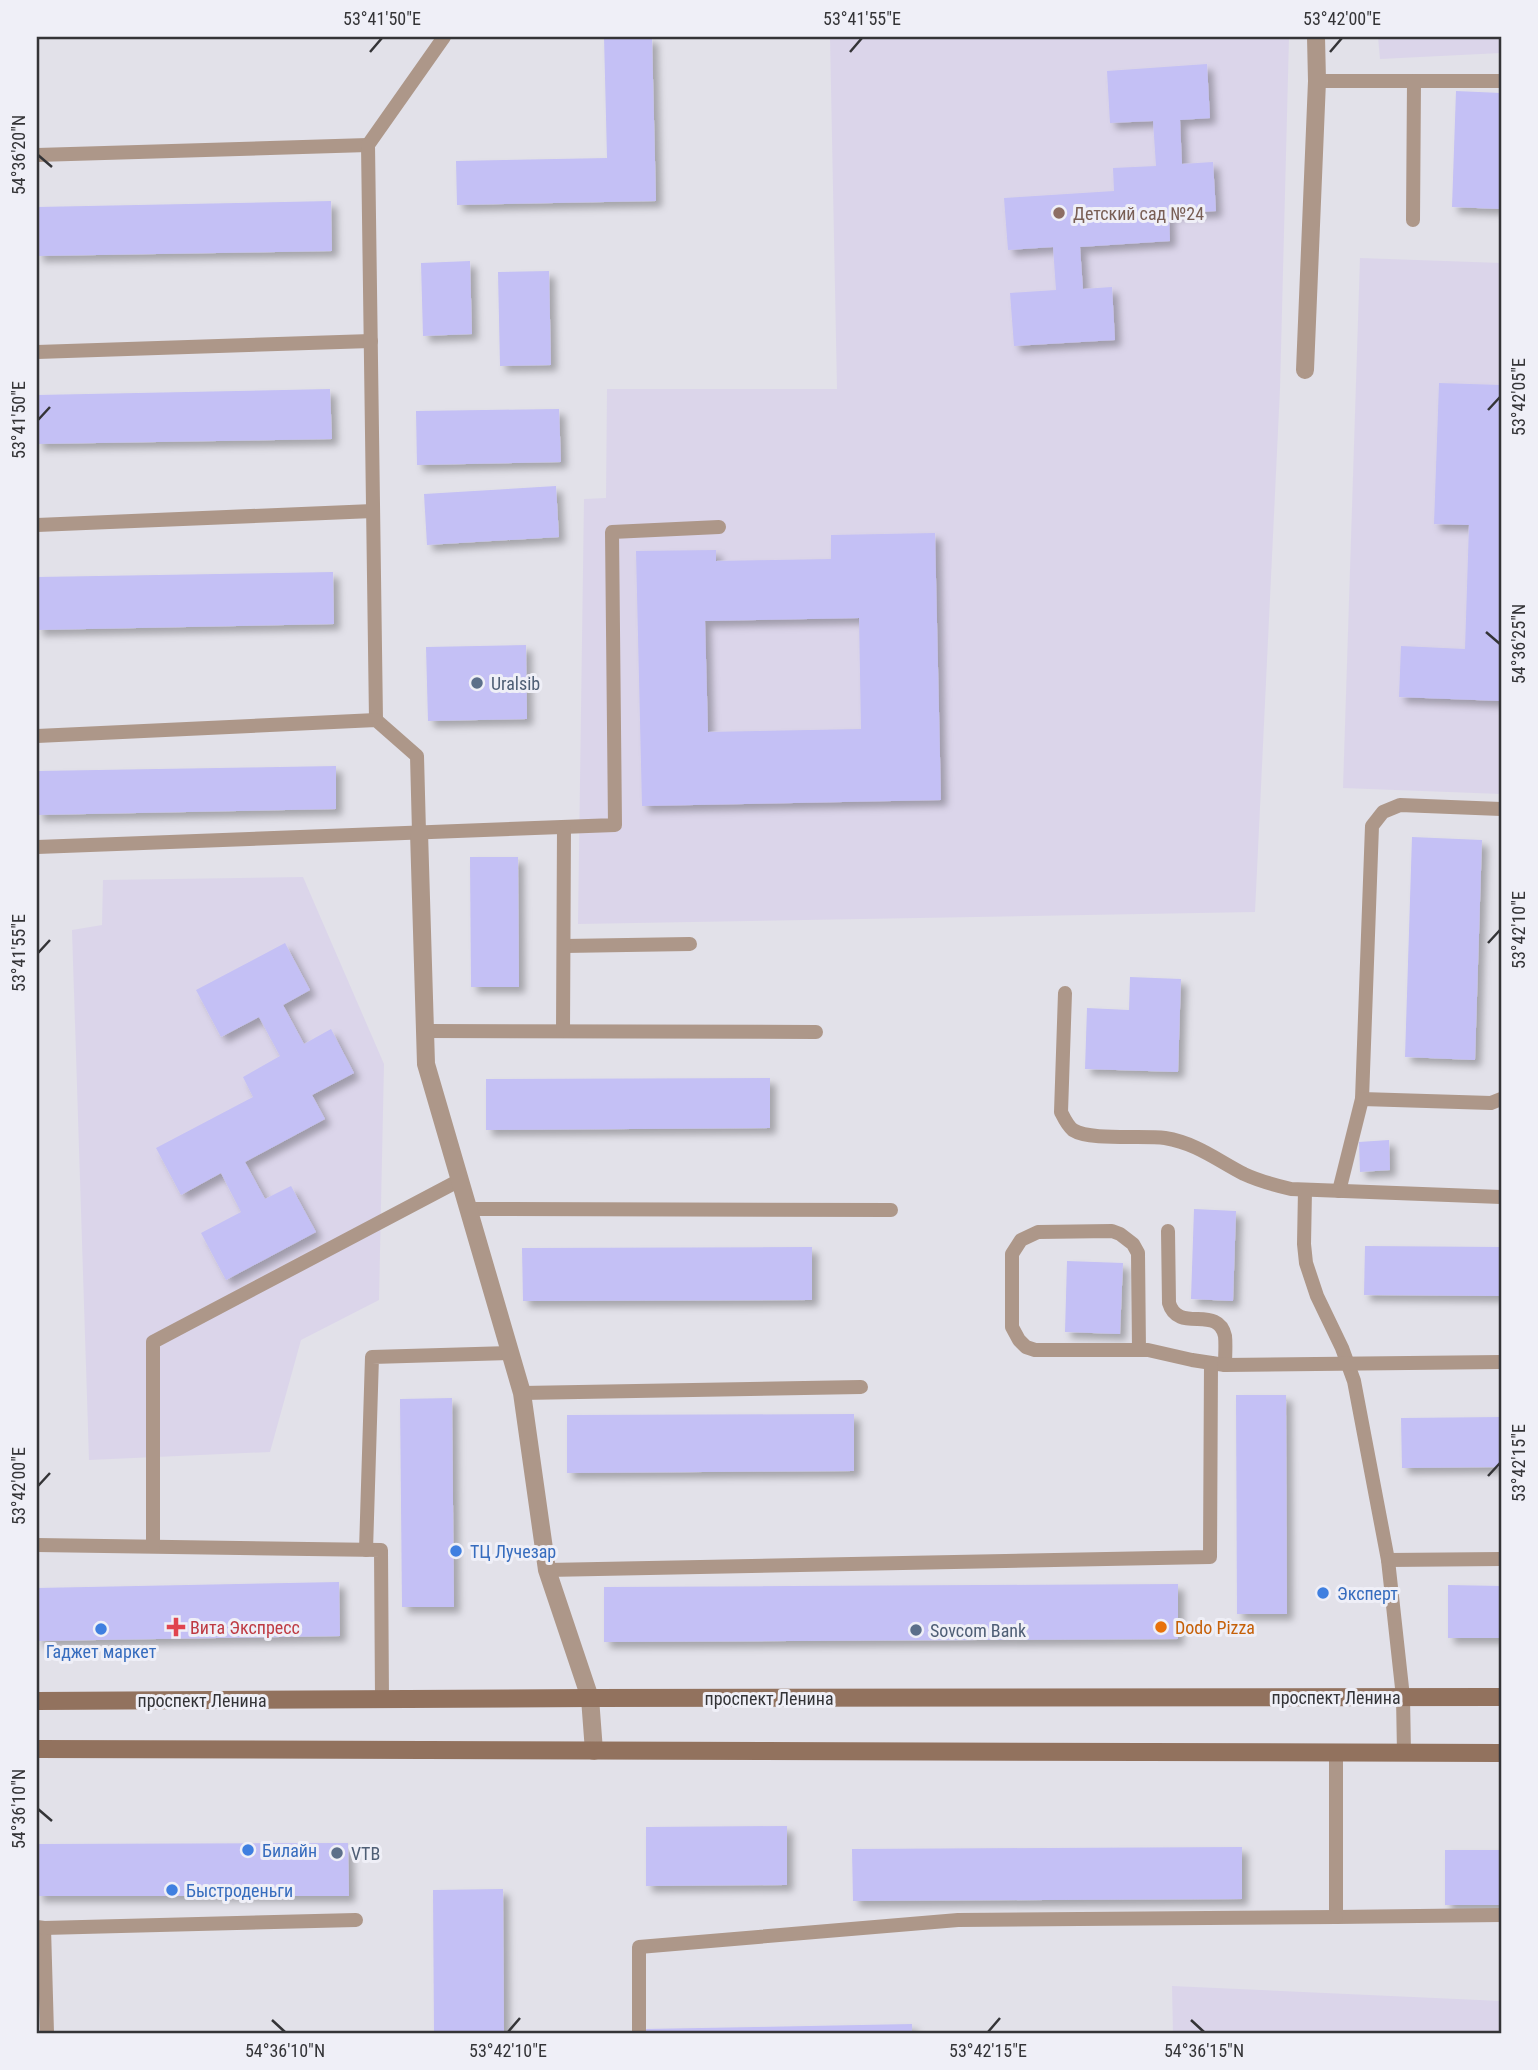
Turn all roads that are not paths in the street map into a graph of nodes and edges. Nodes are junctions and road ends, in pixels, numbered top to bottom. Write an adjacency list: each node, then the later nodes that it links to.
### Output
1 (444, 37): 6 (lane)
2 (1316, 37): 3 (street)
3 (1317, 80): 4 (lane); 11 (street)
4 (1414, 81): 5 (lane); 8 (lane)
5 (1501, 81)
6 (368, 145): 7 (lane); 9 (lane)
7 (37, 155)
8 (1413, 220)
9 (371, 341): 10 (lane); 12 (lane)
10 (37, 352)
11 (1305, 370)
12 (373, 511): 13 (lane); 15 (lane)
13 (37, 525)
14 (719, 527): 18 (lane)
15 (376, 720): 16 (lane); 19 (lane)
16 (37, 736)
17 (1501, 809): 27 (lane)
18 (564, 827): 19 (lane); 22 (lane)
19 (419, 832): 20 (lane); 24 (street)
20 (37, 847)
21 (690, 944): 22 (lane)
22 (564, 946): 25 (lane)
23 (1065, 993): 30 (lane)
24 (425, 1031): 25 (lane); 29 (street)
25 (563, 1031): 26 (lane)
26 (816, 1032)
27 (1362, 1099): 28 (lane); 31 (lane)
28 (1501, 1099)
29 (460, 1180): 33 (street); 44 (lane)
30 (1306, 1190): 31 (lane); 40 (lane)
31 (1339, 1191): 32 (lane)
32 (1501, 1197)
33 (468, 1209): 34 (lane); 37 (street)
34 (891, 1210)
35 (1168, 1231): 39 (lane)
36 (1139, 1350): 36 (lane); 39 (lane)
37 (510, 1353): 42 (street); 45 (lane)
38 (1501, 1362): 40 (lane)
39 (1218, 1364): 40 (lane); 48 (lane)
40 (1348, 1364): 47 (lane)
41 (862, 1387): 42 (lane)
42 (522, 1394): 48 (street)
43 (37, 1545): 44 (lane)
44 (153, 1546): 45 (lane)
45 (366, 1550): 52 (lane)
46 (1501, 1559): 47 (lane)
47 (1388, 1560): 51 (lane)
48 (547, 1570): 50 (street)
49 (1501, 1697): 51 (street, проспект Ленина)
50 (590, 1698): 51 (street, проспект Ленина); 52 (street, проспект Ленина); 55 (street)
51 (1403, 1698): 57 (lane)
52 (382, 1699): 53 (street, проспект Ленина)
53 (37, 1701)
54 (37, 1749): 55 (street)
55 (594, 1751): 56 (street)
56 (1336, 1752): 57 (street); 60 (lane)
57 (1404, 1753): 58 (street)
58 (1501, 1753)
59 (1501, 1915): 60 (lane)
60 (1336, 1917): 64 (lane)
61 (356, 1920): 62 (lane)
62 (41, 1928): 63 (lane)
63 (47, 2033)
64 (639, 2033)

